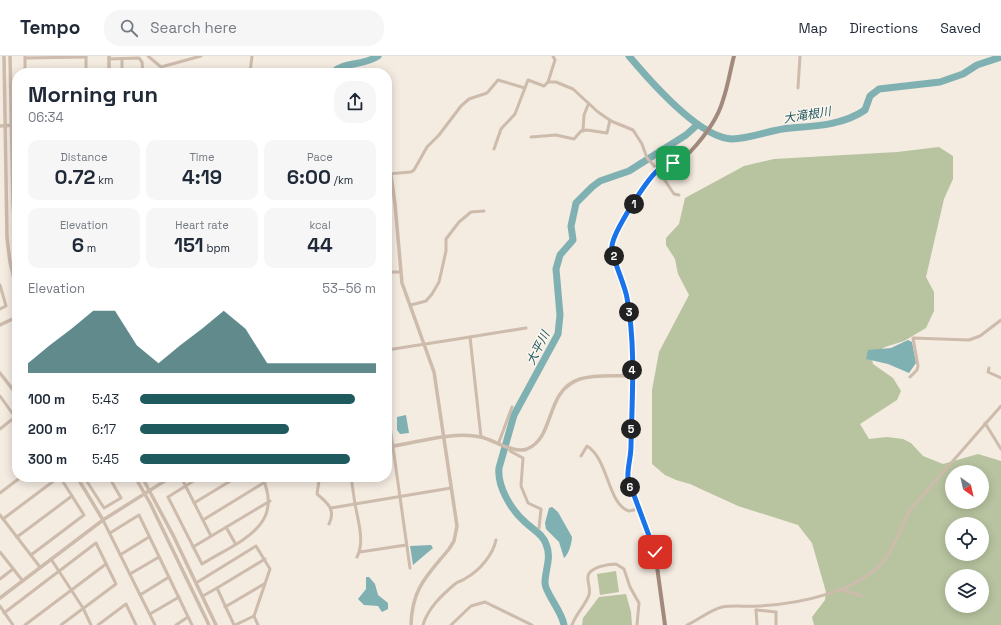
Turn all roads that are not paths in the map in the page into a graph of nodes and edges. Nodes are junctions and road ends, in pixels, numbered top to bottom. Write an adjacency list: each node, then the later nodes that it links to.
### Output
1 (4, 56): 25 (street)
2 (10, 56): 26 (street)
3 (86, 56): 10 (street); 14 (street)
4 (148, 56): 5 (street)
5 (201, 56)
6 (252, 56): 18 (street)
7 (553, 56): 19 (street)
8 (734, 56): 30 (main road)
9 (800, 56): 21 (street)
10 (25, 57): 13 (street)
11 (109, 57): 12 (street); 15 (street)
12 (122, 59): 16 (street); 17 (street)
13 (25, 68)
14 (86, 68)
15 (109, 68)
16 (122, 68)
17 (143, 68)
18 (251, 68)
19 (548, 82): 20 (street); 22 (street)
20 (524, 88): 29 (street); 32 (street)
21 (798, 88)
22 (588, 106): 23 (street); 27 (street)
23 (610, 120): 27 (street); 30 (street)
24 (0, 126): 25 (street)
25 (5, 126): 26 (street); 36 (street)
26 (11, 126): 31 (street)
27 (583, 131): 28 (street)
28 (531, 137)
29 (494, 149)
30 (658, 170): 33 (street); 51 (main road)
31 (12, 172)
32 (392, 174)
33 (679, 195)
34 (392, 201): 38 (street)
35 (484, 212): 40 (street)
36 (12, 270)
37 (392, 272): 38 (street)
38 (400, 272): 40 (street)
39 (0, 285): 41 (street)
40 (411, 306): 47 (street)
41 (0, 309)
42 (12, 319): 44 (street)
43 (1001, 320): 52 (street)
44 (0, 325)
45 (526, 328): 46 (street)
46 (470, 337): 47 (street); 62 (street)
47 (424, 344): 48 (street); 63 (street)
48 (392, 349)
49 (989, 368): 53 (street)
50 (0, 373): 54 (street)
51 (632, 376): 66 (street); 97 (main road)
52 (910, 377)
53 (1001, 378)
54 (12, 389)
55 (1, 399): 58 (street)
56 (1001, 406): 60 (street)
57 (512, 407): 64 (street)
58 (12, 413)
59 (12, 419): 61 (street)
60 (985, 423): 67 (street); 133 (street)
61 (0, 429)
62 (481, 437): 63 (street); 64 (street)
63 (443, 438): 65 (street); 87 (street)
64 (501, 443): 66 (street)
65 (392, 446): 92 (street)
66 (508, 447): 104 (street)
67 (1001, 449)
68 (581, 456): 97 (street)
69 (14, 482): 89 (street)
70 (53, 482): 99 (street)
71 (63, 482): 91 (street)
72 (80, 482): 86 (street)
73 (87, 482): 84 (street)
74 (111, 482): 84 (street)
75 (138, 482): 90 (street)
76 (145, 482): 88 (street)
77 (160, 482): 88 (street)
78 (184, 482): 85 (street)
79 (192, 482): 85 (street)
80 (229, 482): 94 (street)
81 (265, 482): 93 (street); 101 (street)
82 (319, 482): 96 (street)
83 (352, 482): 95 (street)
84 (89, 485): 86 (street)
85 (186, 486): 94 (street); 112 (street)
86 (84, 488): 100 (street)
87 (451, 488): 92 (street); 161 (street)
88 (150, 490): 90 (street); 130 (street)
89 (0, 493)
90 (144, 493): 100 (street); 157 (street)
91 (72, 496): 107 (street); 115 (street)
92 (400, 496): 95 (street); 111 (street)
93 (270, 501): 103 (street); 110 (street)
94 (194, 503): 101 (street)
95 (355, 504): 96 (street); 114 (street)
96 (331, 508): 102 (street)
97 (639, 509): 167 (main road)
98 (0, 515): 99 (street)
99 (3, 519): 107 (street)
100 (103, 520): 105 (street); 119 (street)
101 (202, 520): 106 (street)
102 (329, 524)
103 (226, 527): 106 (street); 110 (street)
104 (539, 528)
105 (110, 533): 108 (street); 116 (street)
106 (211, 536): 112 (street)
107 (17, 537): 115 (street)
108 (149, 537): 116 (street); 117 (street)
109 (496, 540): 162 (street)
110 (235, 543): 112 (street)
111 (406, 545): 114 (street); 123 (street)
112 (193, 547)
113 (0, 552): 124 (street)
114 (360, 552): 118 (street)
115 (31, 555): 122 (street)
116 (120, 555): 126 (street)
117 (159, 557): 126 (street); 127 (street)
118 (357, 557)
119 (51, 559): 122 (street); 125 (street)
120 (265, 559): 130 (street); 131 (street); 132 (street)
121 (106, 564): 125 (street); 134 (street); 142 (street)
122 (40, 567): 129 (street)
123 (410, 568)
124 (13, 569): 128 (street); 129 (street)
125 (60, 571): 134 (street); 144 (street)
126 (130, 574): 135 (street)
127 (169, 577): 135 (street); 138 (street)
128 (0, 579)
129 (22, 580): 139 (street)
130 (196, 583): 136 (street)
131 (264, 584): 141 (street); 146 (street)
132 (216, 588): 136 (street); 141 (street)
133 (839, 589): 137 (street); 143 (street)
134 (71, 590): 142 (street); 149 (street)
135 (140, 595): 145 (street)
136 (202, 596): 158 (street)
137 (862, 596)
138 (179, 597): 145 (street); 147 (street)
139 (0, 598)
140 (0, 606): 144 (street)
141 (225, 607): 159 (street)
142 (83, 608): 150 (street); 151 (street)
143 (756, 608): 168 (street); 169 (street); 170 (street)
144 (4, 613): 148 (street)
145 (150, 614): 154 (street)
146 (254, 616): 159 (street); 160 (street)
147 (188, 617): 155 (street); 156 (street)
148 (13, 625)
149 (25, 625)
150 (61, 625)
151 (92, 625)
152 (98, 625): 153 (street)
153 (135, 625)
154 (155, 625)
155 (176, 625)
156 (192, 625)
157 (209, 625)
158 (216, 625)
159 (235, 625)
160 (258, 625)
161 (411, 625)
162 (423, 625)
163 (452, 625): 164 (street)
164 (532, 625)
165 (572, 625): 166 (street)
166 (637, 625)
167 (665, 625)
168 (687, 625)
169 (757, 625)
170 (776, 625)

